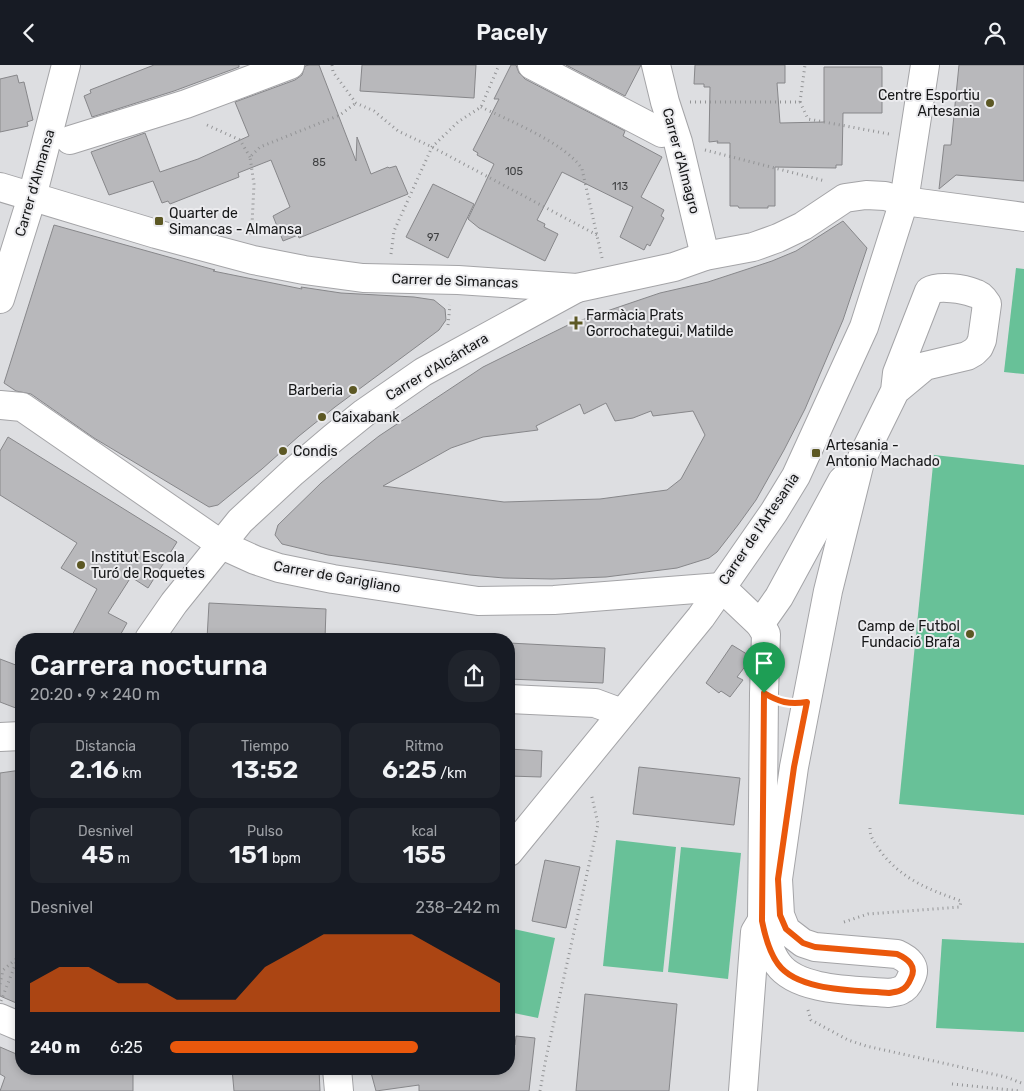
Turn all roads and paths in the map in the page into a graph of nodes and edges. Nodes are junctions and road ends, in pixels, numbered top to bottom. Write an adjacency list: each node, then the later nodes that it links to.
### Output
1 (66, 65): 22 (street, Carrer d'Almansa)
2 (290, 65): 12 (street)
3 (332, 65): 11 (path)
4 (499, 65): 13 (path)
5 (532, 65): 14 (street)
6 (656, 65): 27 (street, Carrer d'Almagro)
7 (804, 65): 10 (path)
8 (925, 65): 23 (street, Carrer de l'Artesania)
9 (683, 102): 10 (path, Carrer d'Almagro)
10 (800, 102): 15 (path)
11 (356, 103): 17 (path); 19 (path)
12 (186, 105): 16 (street); 19 (path)
13 (481, 107): 17 (path, Carrer de Simancas); 26 (path)
14 (662, 133)
15 (889, 134)
16 (70, 140)
17 (432, 147): 26 (path); 29 (path, Carrer de Simancas)
18 (699, 148): 20 (path, Carrer d'Almagro)
19 (250, 157): 25 (path)
20 (825, 181)
21 (0, 187): 22 (street, Carrer de Simancas)
22 (32, 197): 30 (street, Carrer de Simancas); 31 (street, Carrer d'Almansa)
23 (904, 201): 24 (street, Carrer de Simancas); 27 (street, Carrer de Simancas); 39 (street, Carrer de l'Artesania)
24 (1024, 217)
25 (248, 235)
26 (597, 235): 28 (path)
27 (705, 257): 30 (street, Carrer de Simancas)
28 (602, 259)
29 (390, 260)
30 (577, 288): 37 (street, Carrer d'Alcántara)
31 (0, 299)
32 (450, 304): 33 (path)
33 (448, 325)
34 (895, 391): 36 (street)
35 (0, 405): 37 (street, Carrer de Garigliano)
36 (860, 462): 38 (street); 40 (street)
37 (222, 545): 39 (street, Carrer de Garigliano); 42 (street, Carrer d'Alcántara)
38 (788, 583): 40 (street); 41 (street)
39 (720, 587): 41 (street); 46 (street, Carrer de l'Artesania)
40 (828, 591): 45 (street)
41 (760, 624): 43 (street)
42 (153, 633)
43 (764, 693): 45 (street); 53 (street)
44 (515, 699): 46 (street)
45 (807, 702): 56 (street)
46 (622, 713): 51 (street, Carrer de l'Artesania)
47 (15, 736): 48 (street)
48 (0, 737)
49 (590, 787): 64 (path)
50 (870, 828): 52 (path)
51 (515, 845)
52 (868, 914)
53 (762, 921): 56 (street); 65 (street)
54 (15, 960): 57 (path)
55 (15, 968): 58 (path, bridge)
56 (800, 982): 62 (path)
57 (0, 984)
58 (1, 1010): 59 (street)
59 (15, 1022)
60 (338, 1075): 63 (street)
61 (952, 1084): 66 (path)
62 (1024, 1084)
63 (339, 1091)
64 (540, 1091)
65 (742, 1091)
66 (1021, 1091)

